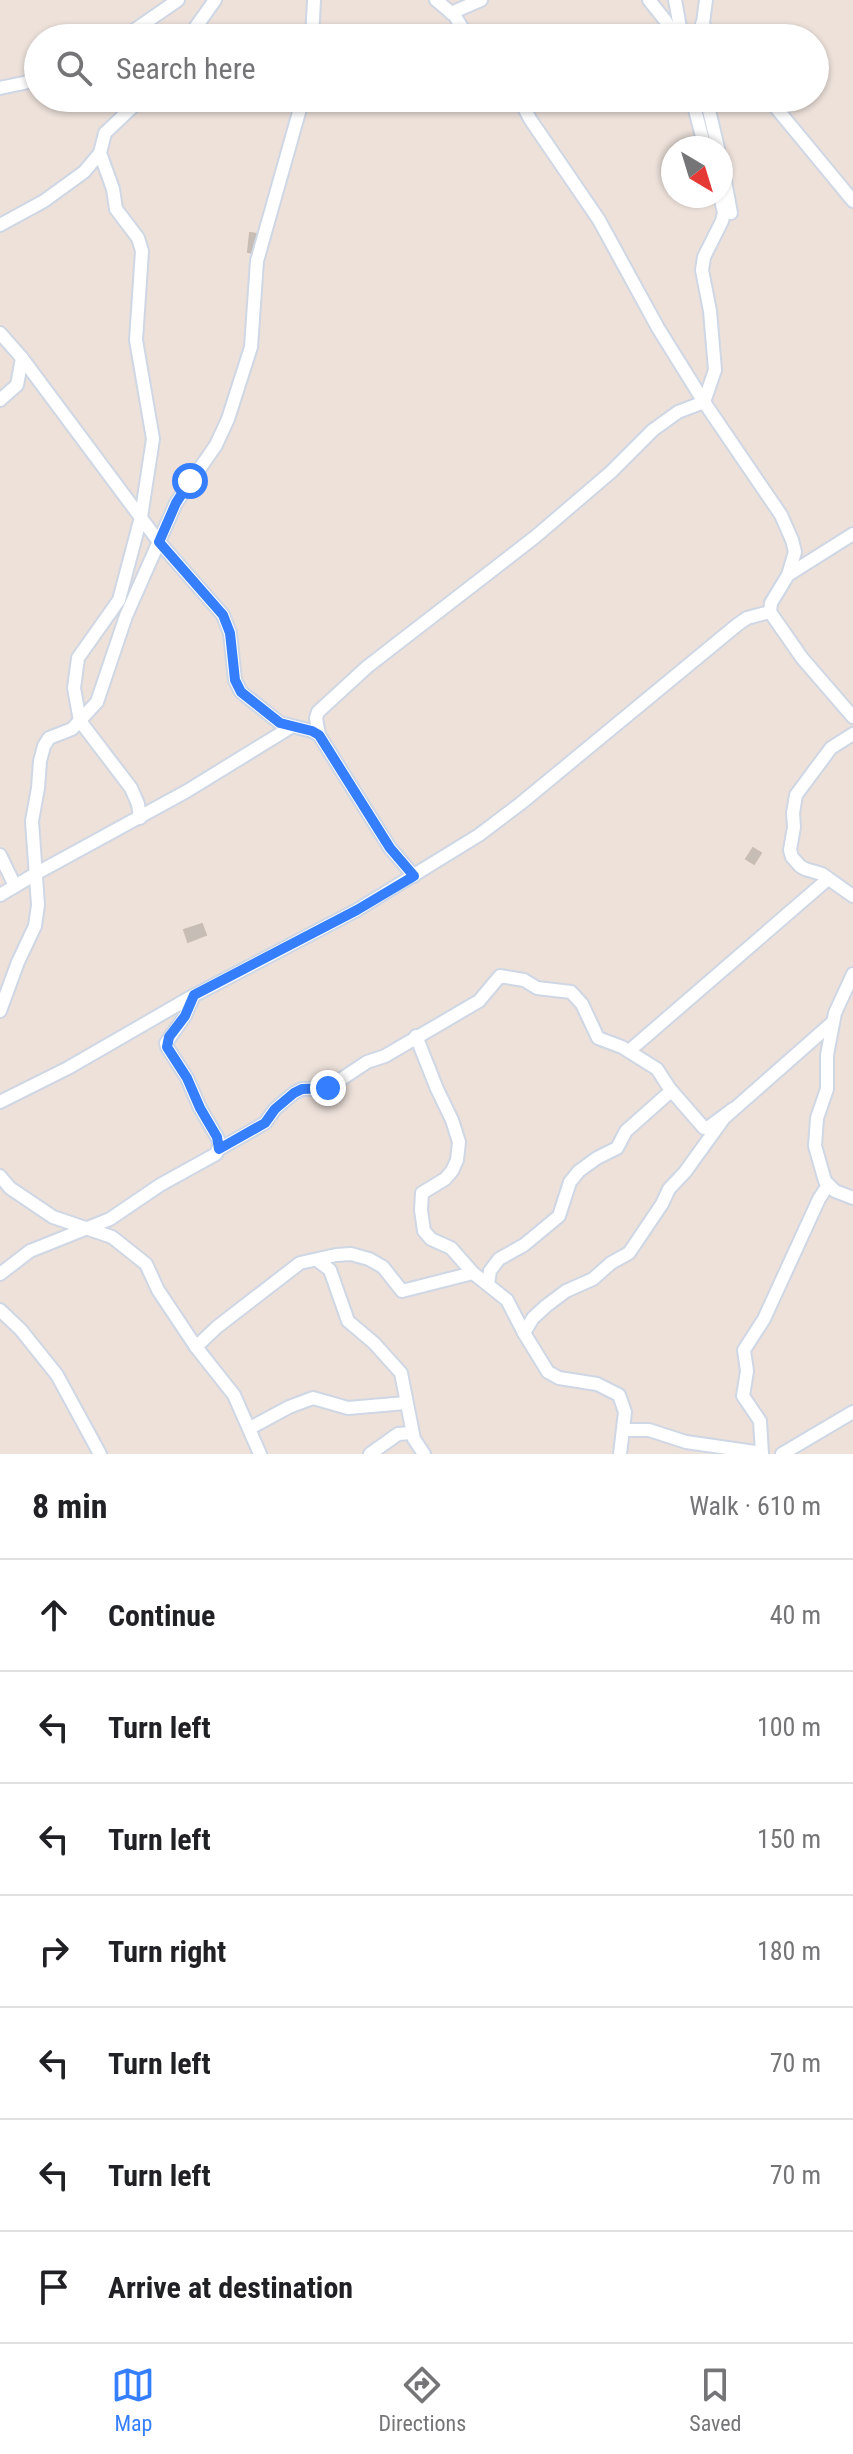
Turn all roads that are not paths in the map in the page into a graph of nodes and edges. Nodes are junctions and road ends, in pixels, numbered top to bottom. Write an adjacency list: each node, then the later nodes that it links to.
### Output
1 (215, 0): 11 (street)
2 (314, 0): 12 (street)
3 (436, 0): 9 (street)
4 (481, 0): 9 (street)
5 (649, 0): 14 (street)
6 (675, 0): 15 (street)
7 (706, 0): 16 (street)
8 (172, 1): 10 (street)
9 (451, 13): 13 (street)
10 (142, 24)
11 (198, 24)
12 (313, 24)
13 (458, 24)
14 (667, 24)
15 (679, 24)
16 (702, 24)
17 (24, 83): 18 (street)
18 (0, 88)
19 (127, 112): 27 (street)
20 (299, 112): 39 (street)
21 (526, 112): 36 (street)
22 (696, 112): 25 (street)
23 (709, 112): 26 (street)
24 (780, 112): 28 (street)
25 (702, 136)
26 (715, 136)
27 (100, 153): 31 (street); 37 (street)
28 (853, 201)
29 (723, 208): 32 (street)
30 (731, 208): 32 (street)
31 (0, 225)
32 (709, 249): 36 (street)
33 (0, 333): 34 (street)
34 (22, 358): 35 (street); 37 (street)
35 (0, 400)
36 (704, 402): 40 (street); 46 (street)
37 (141, 517): 39 (street); 43 (street)
38 (853, 534): 40 (street)
39 (159, 542): 43 (street); 44 (street)
40 (788, 575): 41 (street)
41 (770, 612): 42 (street); 50 (street)
42 (853, 717)
43 (80, 721): 47 (street); 49 (street)
44 (291, 727): 46 (street); 47 (street)
45 (853, 734): 51 (street)
46 (319, 735): 50 (street)
47 (140, 818): 49 (street)
48 (0, 855): 52 (street)
49 (37, 873): 52 (street); 59 (street)
50 (414, 876): 58 (street)
51 (828, 879): 53 (street); 62 (street)
52 (15, 886): 54 (street)
53 (841, 888): 55 (street); 56 (street)
54 (0, 895)
55 (853, 896)
56 (853, 905)
57 (853, 974): 60 (street)
58 (194, 995): 64 (street); 66 (street)
59 (0, 1011)
60 (833, 1022): 65 (street); 68 (street)
61 (416, 1036): 62 (street); 66 (street); 72 (street)
62 (629, 1051): 63 (street)
63 (671, 1091): 65 (street); 74 (street)
64 (0, 1102)
65 (733, 1109): 76 (street)
66 (219, 1149): 70 (street)
67 (0, 1176): 70 (street)
68 (828, 1185): 69 (street); 88 (street)
69 (853, 1198)
70 (84, 1228): 73 (street); 77 (street)
71 (317, 1260): 72 (street); 77 (street); 78 (street)
72 (473, 1273): 74 (street)
73 (0, 1274)
74 (488, 1284): 76 (street)
75 (0, 1310): 83 (street)
76 (524, 1333): 81 (street)
77 (196, 1347): 80 (street)
78 (406, 1403): 80 (street); 82 (street)
79 (853, 1412): 89 (street)
80 (250, 1428): 84 (street)
81 (624, 1430): 87 (street); 88 (street)
82 (412, 1433): 85 (street); 86 (street)
83 (100, 1454)
84 (260, 1454)
85 (370, 1454)
86 (424, 1454)
87 (620, 1454)
88 (762, 1454)
89 (782, 1454)

